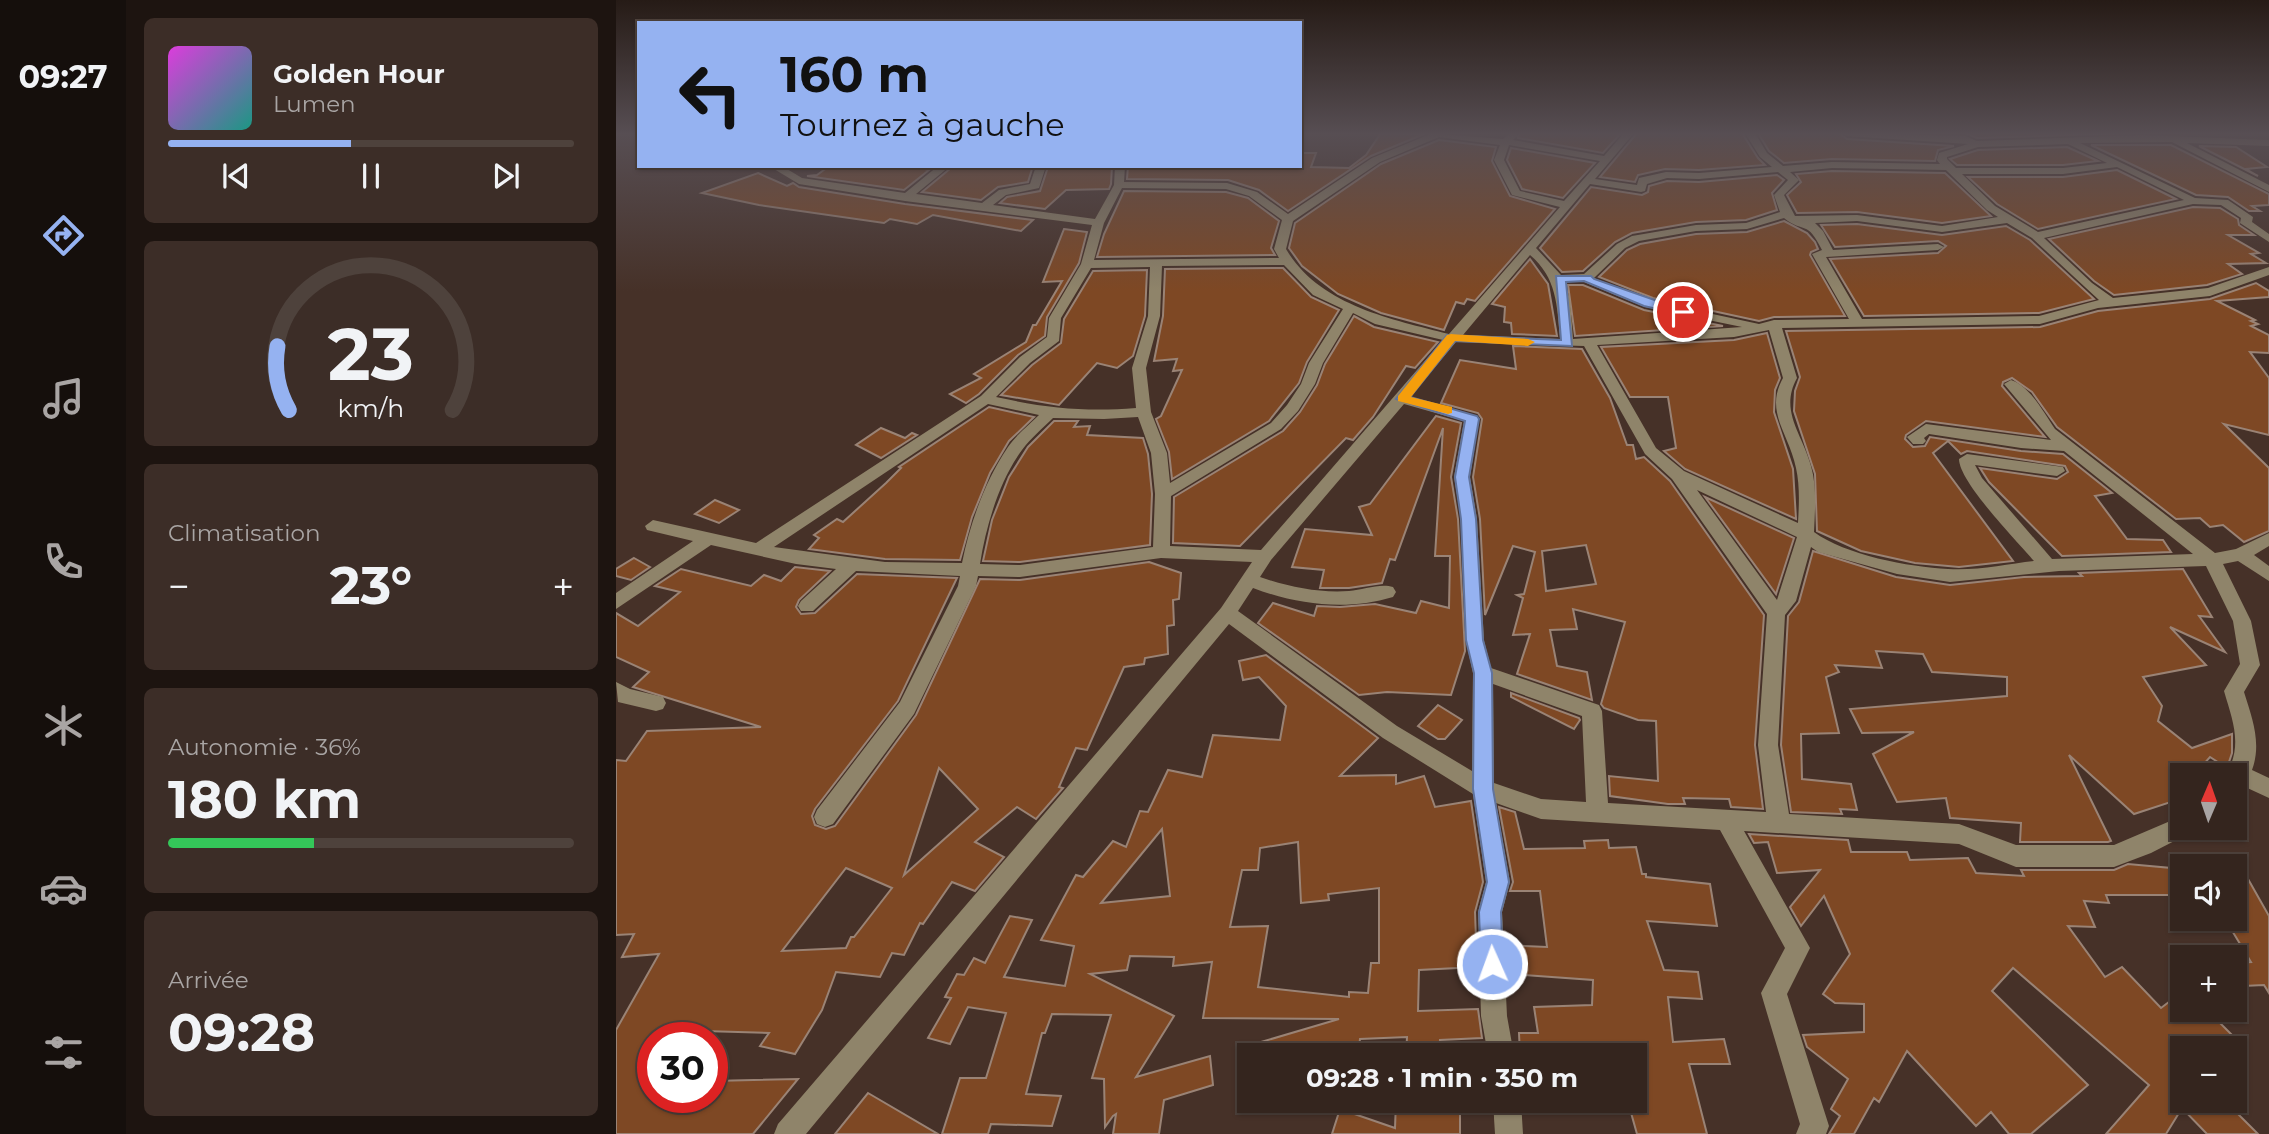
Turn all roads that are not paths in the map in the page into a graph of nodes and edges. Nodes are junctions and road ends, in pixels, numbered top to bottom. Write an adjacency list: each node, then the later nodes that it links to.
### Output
1 (830, 186): 14 (street)
2 (920, 186): 14 (street)
3 (1035, 186): 17 (street)
4 (1118, 186): 22 (street)
5 (1218, 186): 19 (street)
6 (1337, 186): 19 (street)
7 (1512, 186): 16 (street)
8 (1583, 186): 16 (street)
9 (1620, 186): 10 (street)
10 (1641, 186)
11 (1788, 186): 18 (street)
12 (1969, 186): 20 (street)
13 (2163, 186): 15 (street)
14 (905, 198): 17 (street)
15 (2193, 201): 23 (street); 24 (street)
16 (1566, 205): 26 (street)
17 (983, 208): 22 (street)
18 (1786, 214): 21 (street); 33 (street)
19 (1288, 219): 28 (street)
20 (2010, 219): 21 (street); 23 (street)
21 (1801, 220): 27 (street)
22 (1098, 223): 29 (street)
23 (2036, 236): 34 (street)
24 (2269, 239)
25 (1938, 247): 27 (street)
26 (1529, 248): 32 (street); 38 (street)
27 (1829, 253): 36 (street)
28 (1287, 261): 30 (street); 35 (street)
29 (1087, 264): 30 (street); 42 (street)
30 (1156, 264): 44 (street)
31 (2269, 271): 34 (street)
32 (1560, 278): 33 (street); 40 (street)
33 (1587, 278): 37 (street)
34 (2110, 302): 36 (street)
35 (1350, 307): 38 (street); 50 (street)
36 (1857, 322): 37 (street)
37 (1768, 326): 39 (street); 52 (street)
38 (1451, 338): 40 (street); 43 (street)
39 (1588, 342): 40 (street); 49 (street)
40 (1567, 344)
41 (2011, 384): 47 (street)
42 (986, 399): 45 (street); 55 (street)
43 (1402, 399): 58 (street); 70 (street)
44 (1144, 412): 45 (street); 50 (street)
45 (1049, 413): 62 (street)
46 (1918, 441): 47 (street)
47 (2068, 446): 59 (street)
48 (2057, 471): 61 (street)
49 (1678, 475): 52 (street); 69 (street)
50 (1163, 494): 56 (street)
51 (653, 526): 53 (street)
52 (1806, 534): 61 (street); 69 (street)
53 (709, 538): 55 (street); 66 (street)
54 (2269, 539): 57 (street)
55 (759, 549): 60 (street)
56 (1161, 552): 58 (street); 62 (street)
57 (2241, 554): 59 (street); 63 (street)
58 (1265, 556): 64 (street)
59 (2212, 560): 61 (street); 73 (street)
60 (851, 565): 62 (street); 67 (street)
61 (2049, 567)
62 (972, 568): 78 (street)
63 (2269, 575)
64 (1249, 580): 65 (street); 68 (street)
65 (1387, 592)
66 (616, 602)
67 (807, 606)
68 (1227, 613): 76 (street); 84 (street)
69 (1776, 613): 80 (street)
70 (1483, 673): 76 (street); 77 (street)
71 (616, 690): 72 (street)
72 (656, 703)
73 (2241, 763)
74 (2247, 780): 75 (street)
75 (2269, 788)
76 (1483, 789): 77 (street); 82 (street)
77 (1598, 813): 79 (street)
78 (825, 817)
79 (1726, 820): 80 (street); 86 (street)
80 (1779, 823): 81 (street)
81 (2170, 832)
82 (1499, 1043)
83 (1508, 1113): 85 (street)
84 (788, 1134)
85 (1509, 1134)
86 (1810, 1134)

